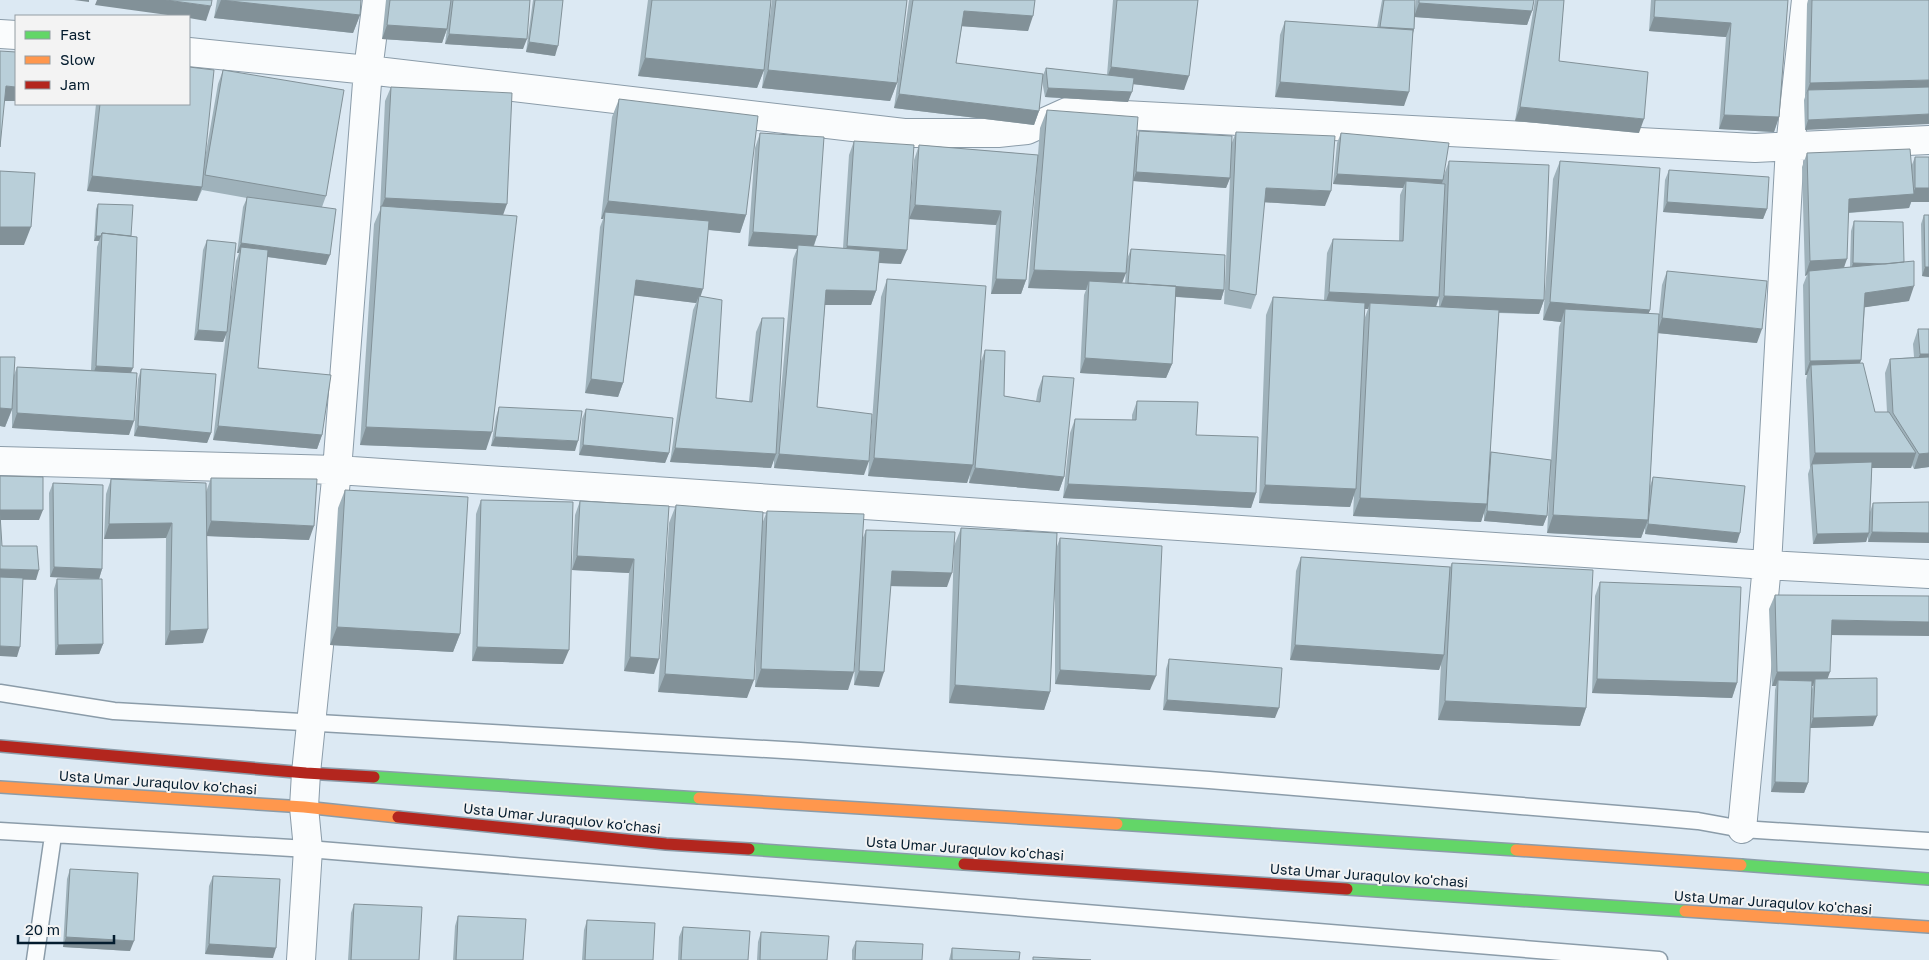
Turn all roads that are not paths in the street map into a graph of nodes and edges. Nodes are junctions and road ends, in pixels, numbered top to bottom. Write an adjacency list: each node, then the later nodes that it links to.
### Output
1 (377, 0): 6 (street)
2 (1806, 0): 8 (street)
3 (0, 34): 4 (street)
4 (15, 35)
5 (190, 52): 6 (street)
6 (368, 70): 8 (street); 10 (street)
7 (1929, 140): 8 (street)
8 (1790, 147): 11 (street)
9 (0, 461): 10 (street)
10 (337, 470): 11 (street); 14 (street)
11 (1767, 565): 12 (street); 19 (street)
12 (1929, 574)
13 (0, 693): 14 (lane)
14 (311, 723): 16 (street); 19 (lane)
15 (0, 746): 16 (main road, Usta Umar Juraqulov ko'chasi)
16 (306, 774): 18 (street); 24 (main road, Usta Umar Juraqulov ko'chasi)
17 (0, 787): 18 (main road, Usta Umar Juraqulov ko'chasi)
18 (304, 807): 23 (street); 25 (main road, Usta Umar Juraqulov ko'chasi)
19 (1742, 829): 22 (lane)
20 (0, 833): 21 (lane)
21 (53, 836): 23 (lane); 26 (lane)
22 (1929, 841)
23 (308, 849): 27 (street); 28 (lane)
24 (1929, 879)
25 (1929, 927)
26 (35, 960)
27 (301, 960)
28 (1659, 960)

